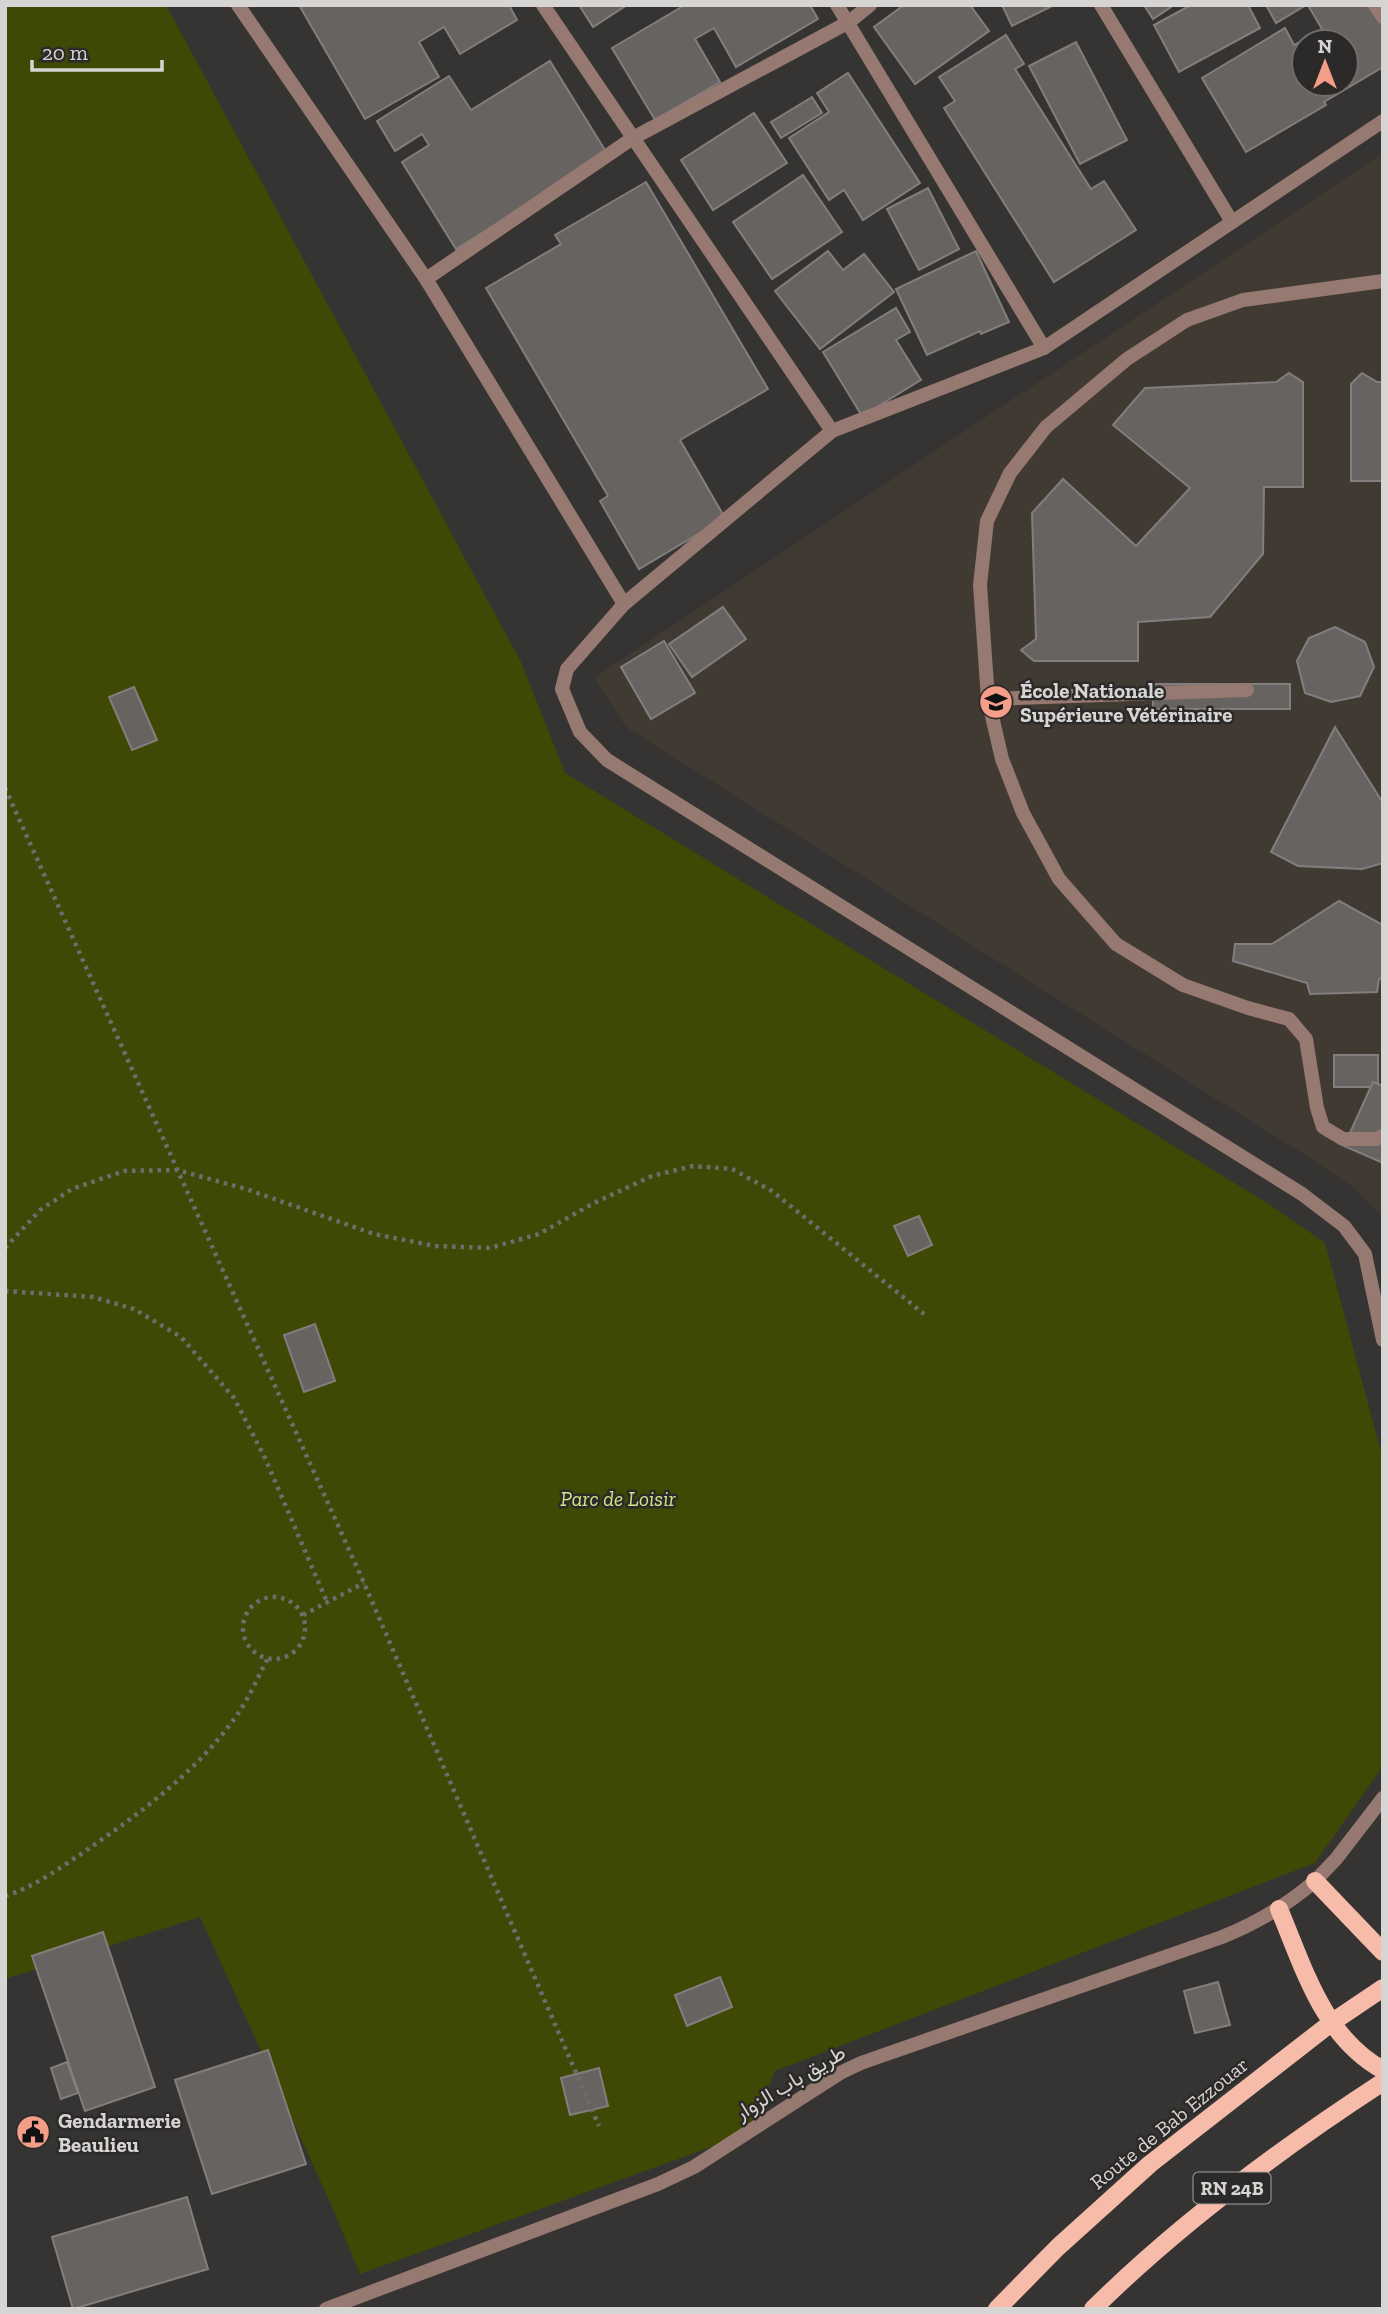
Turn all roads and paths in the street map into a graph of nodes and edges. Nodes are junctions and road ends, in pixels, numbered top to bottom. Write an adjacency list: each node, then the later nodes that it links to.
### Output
1 (237, 5): 12 (street)
2 (543, 5): 10 (street)
3 (837, 5): 8 (street)
4 (870, 5): 8 (street)
5 (1101, 5): 11 (street)
6 (1376, 5): 7 (street)
7 (1383, 17)
8 (849, 22): 10 (street); 14 (street)
9 (1383, 121): 11 (street)
10 (633, 138): 12 (street); 15 (street)
11 (1232, 222): 14 (street)
12 (426, 279): 16 (street)
13 (1383, 281): 18 (street)
14 (1044, 348): 15 (street)
15 (831, 431): 16 (street)
16 (624, 604): 25 (street)
17 (1247, 690): 18 (street)
18 (988, 699): 20 (street)
19 (5, 788): 21 (path)
20 (1383, 1136)
21 (177, 1170): 22 (path); 24 (path); 26 (path)
22 (5, 1248)
23 (5, 1292): 27 (path)
24 (924, 1314)
25 (1383, 1340)
26 (364, 1583): 27 (path); 39 (path)
27 (327, 1602): 28 (path)
28 (303, 1615): 29 (path); 29 (path)
29 (268, 1658): 32 (path)
30 (1383, 1798): 31 (street, طريق باب الزوار)
31 (1315, 1881): 33 (street, طريق باب الزوار); 34 (main road)
32 (5, 1896)
33 (1279, 1909): 36 (main road); 40 (street, طريق باب الزوار)
34 (1383, 1952)
35 (1383, 1988): 36 (main road, Route de Bab Ezzouar)
36 (1331, 2023): 37 (main road); 41 (main road, Route de Bab Ezzouar)
37 (1383, 2070)
38 (1383, 2082): 42 (main road, RN 24B)
39 (599, 2126)
40 (326, 2309)
41 (997, 2309)
42 (1093, 2309)

